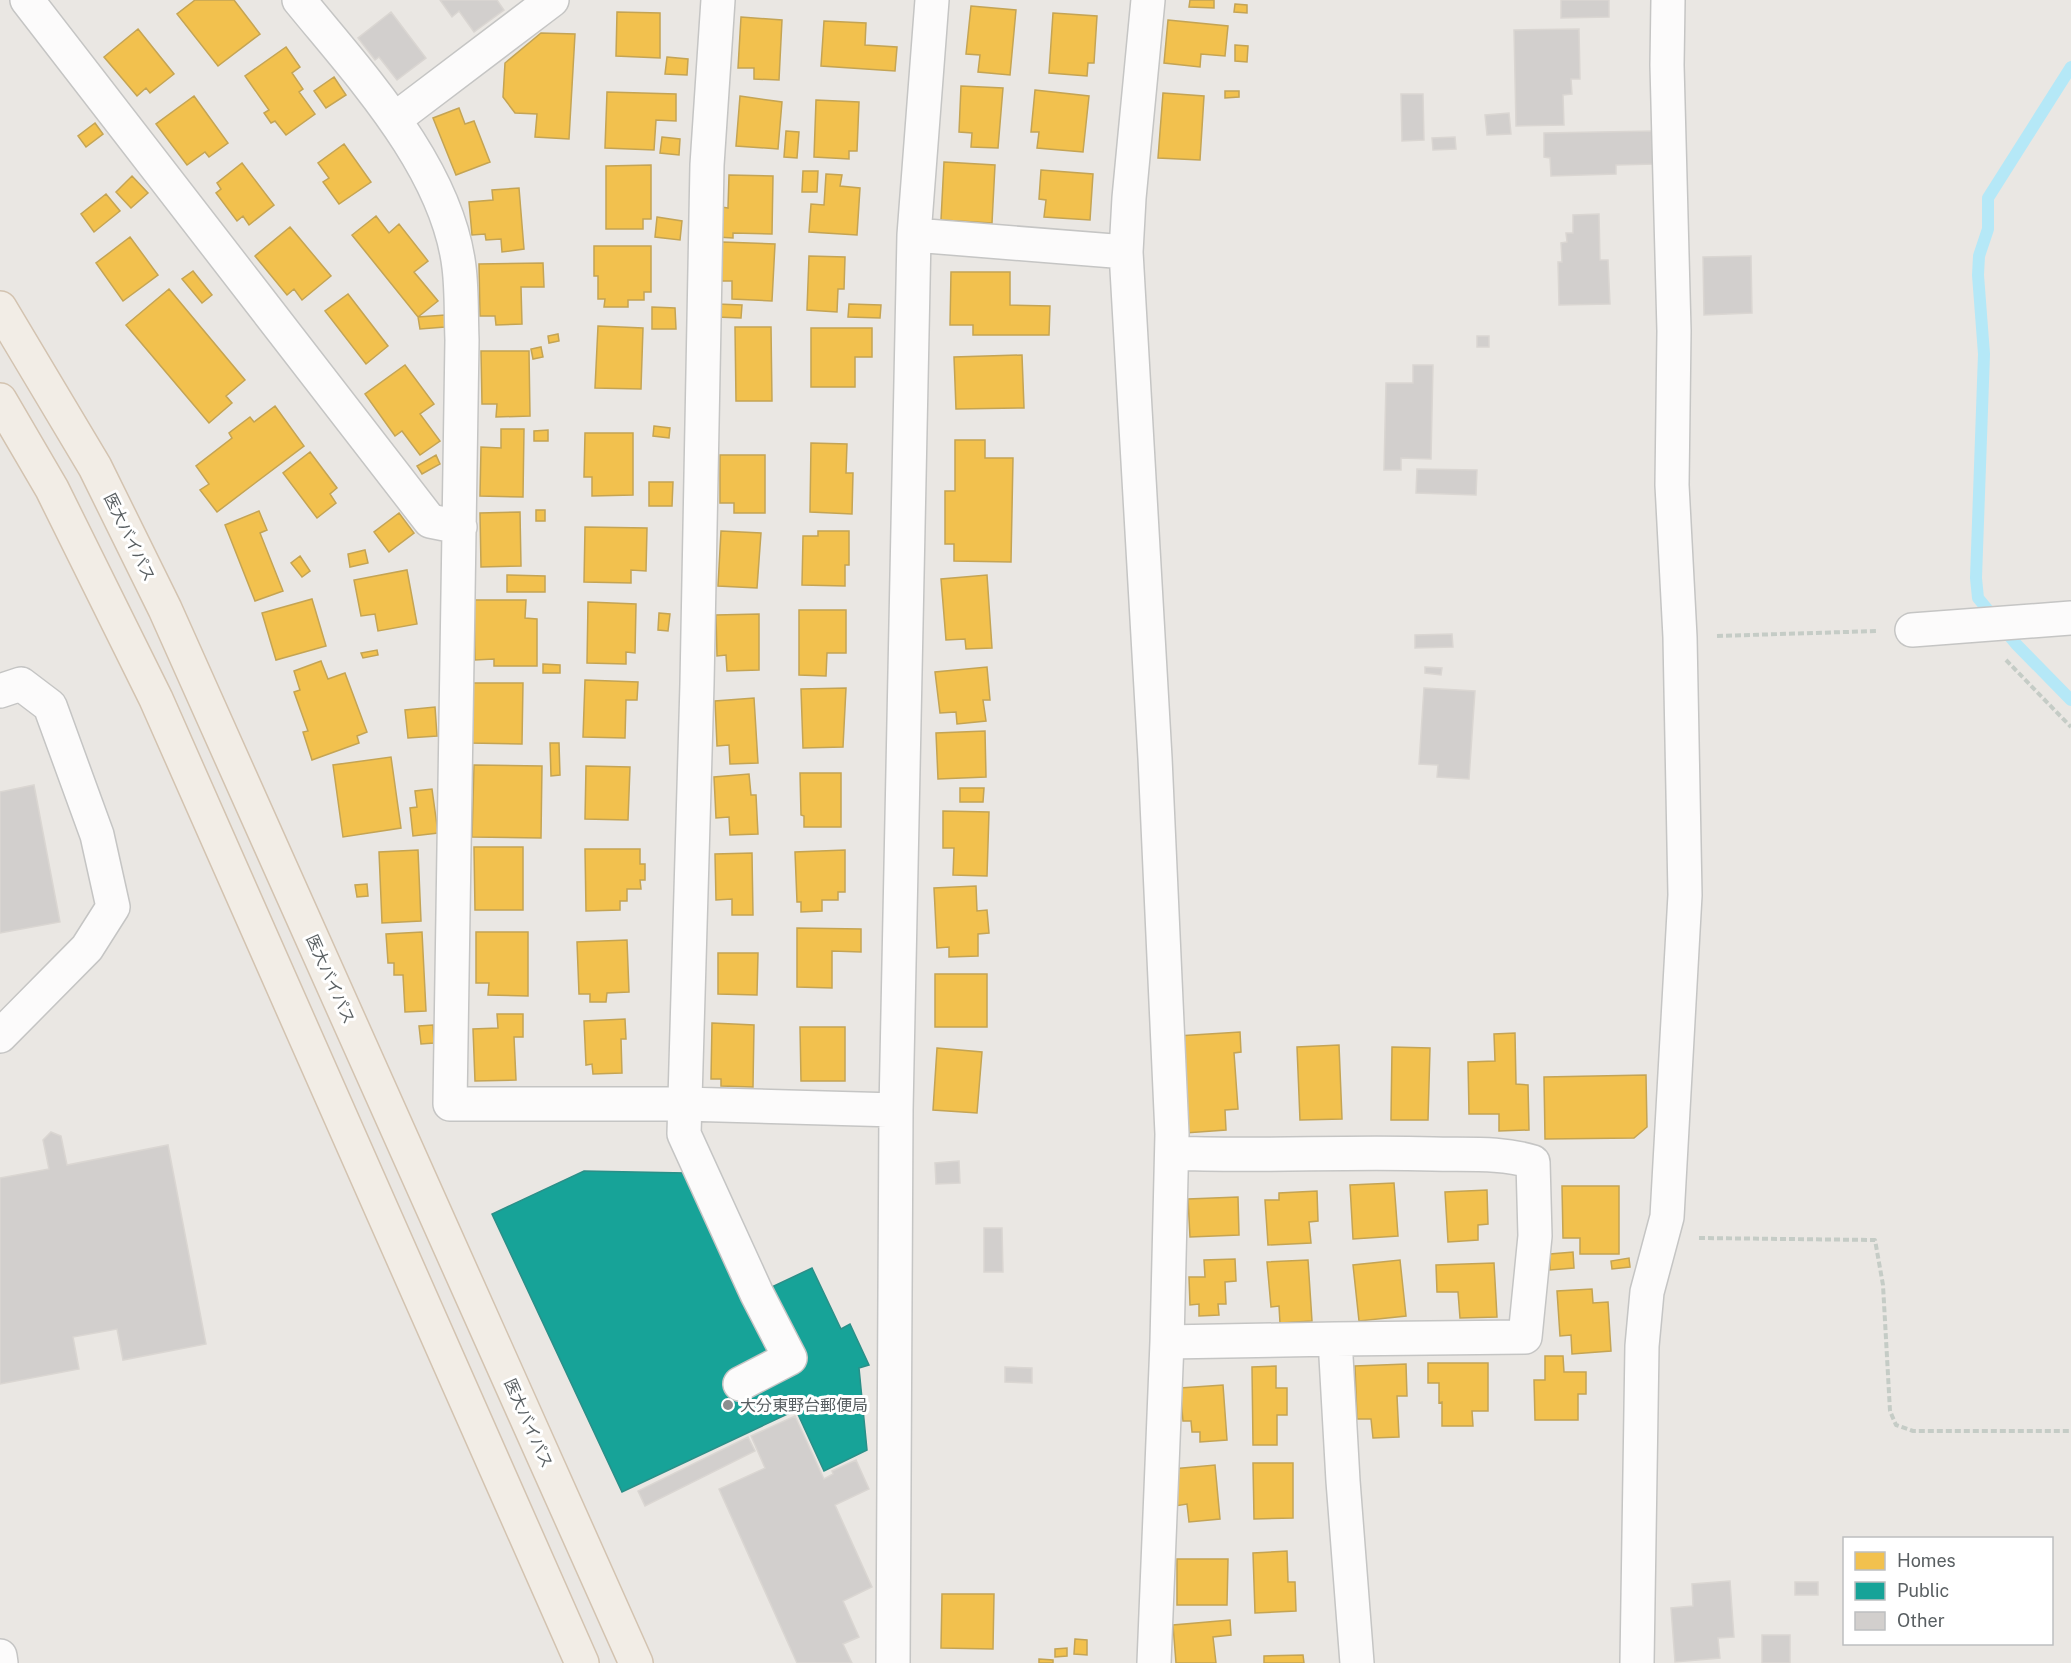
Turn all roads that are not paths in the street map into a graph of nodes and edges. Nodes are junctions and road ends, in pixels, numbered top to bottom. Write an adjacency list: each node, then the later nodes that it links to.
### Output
1 (27, 0): 13 (street)
2 (299, 0): 8 (street)
3 (552, 0): 8 (street)
4 (718, 0): 18 (street)
5 (932, 0): 9 (street)
6 (1148, 0): 10 (street)
7 (1668, 0): 31 (street)
8 (395, 119): 13 (street)
9 (914, 235): 10 (street); 19 (street)
10 (1126, 252): 20 (street)
11 (0, 308): 27 (main road, 医大バイパス)
12 (0, 400): 26 (main road)
13 (460, 527): 18 (street)
14 (2071, 618): 15 (street)
15 (1912, 630)
16 (0, 692): 17 (street)
17 (0, 1036)
18 (684, 1104): 19 (street); 23 (street)
19 (896, 1110): 28 (street)
20 (1172, 1152): 21 (street); 22 (street)
21 (1335, 1339): 22 (street); 30 (street)
22 (1167, 1342): 29 (street)
23 (740, 1384)
24 (0, 1656): 25 (street)
25 (2, 1663)
26 (582, 1663)
27 (636, 1663)
28 (893, 1663)
29 (1154, 1663)
30 (1357, 1663)
31 (1637, 1663)

